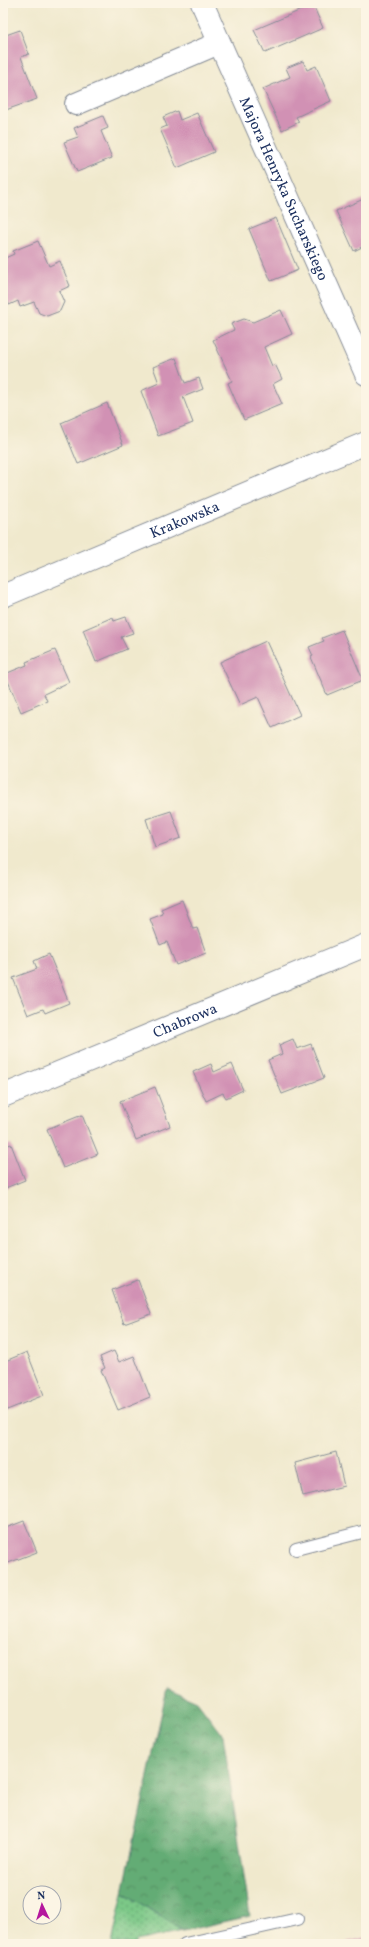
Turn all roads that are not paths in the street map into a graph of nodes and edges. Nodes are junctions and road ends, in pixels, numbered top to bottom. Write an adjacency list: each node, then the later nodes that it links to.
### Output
1 (202, 3): 2 (street, Majora Henryka Sucharskiego)
2 (219, 43): 3 (street); 4 (street, Majora Henryka Sucharskiego)
3 (76, 104)
4 (366, 374)
5 (364, 445): 6 (street, Krakowska)
6 (3, 596)
7 (366, 945): 8 (street, Chabrowa)
8 (3, 1096)
9 (366, 1531): 10 (lane)
10 (296, 1549)
11 (298, 1919): 12 (lane)
12 (185, 1944)

